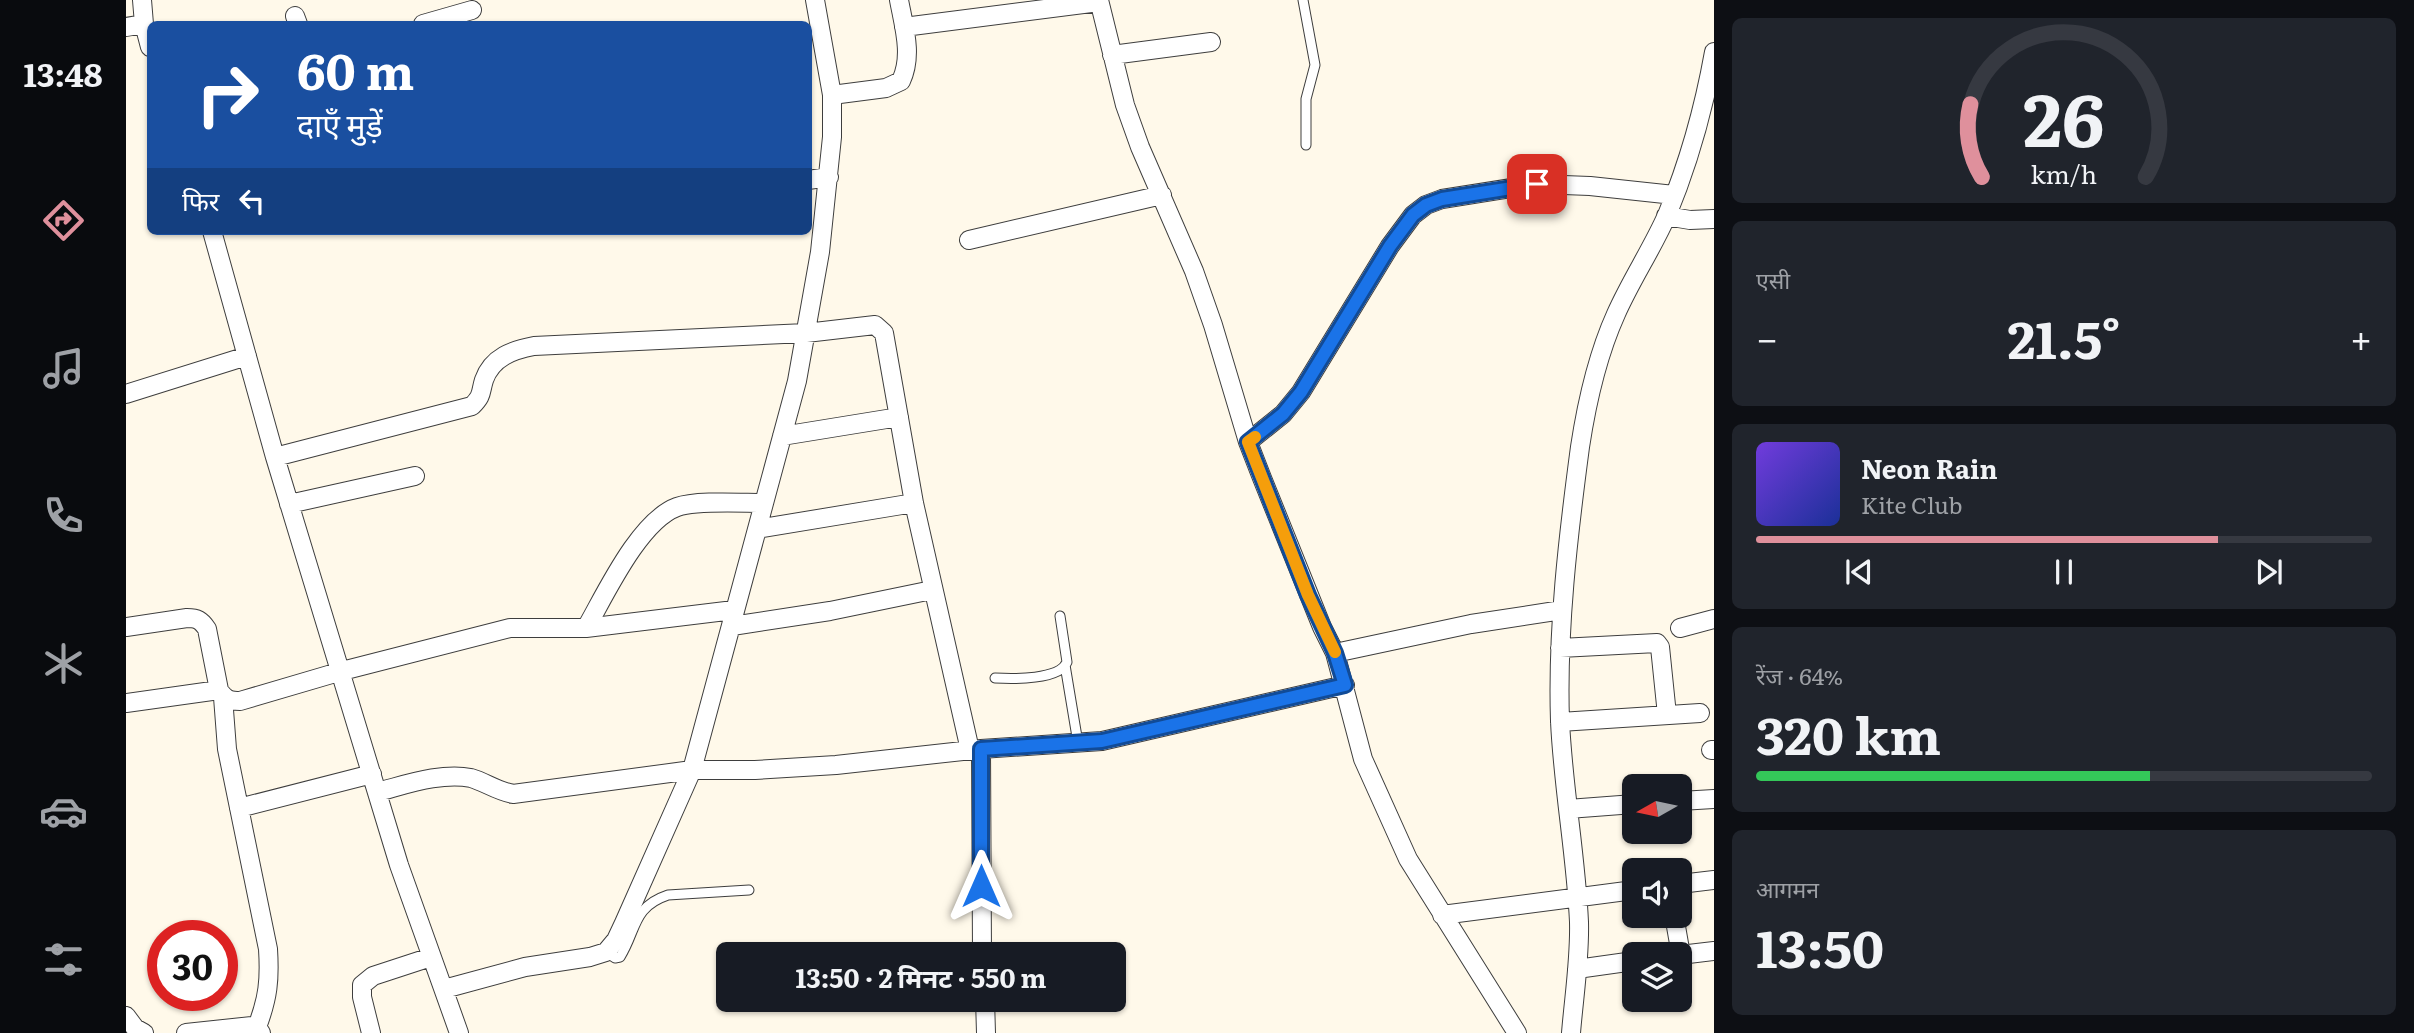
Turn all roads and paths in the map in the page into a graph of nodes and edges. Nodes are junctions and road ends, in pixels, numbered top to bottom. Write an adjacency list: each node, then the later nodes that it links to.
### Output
1 (142, 0): 8 (street)
2 (815, 0): 14 (street)
3 (899, 0): 9 (street)
4 (1303, 0): 15 (lane)
5 (1099, 1): 9 (street); 13 (street)
6 (472, 10): 7 (street)
7 (434, 21)
8 (135, 26): 11 (street)
9 (904, 27): 14 (street)
10 (1211, 42): 13 (street)
11 (147, 43)
12 (1714, 52): 19 (street)
13 (1112, 55): 18 (street)
14 (832, 95): 16 (street)
15 (1307, 145)
16 (829, 177): 17 (street); 24 (street)
17 (812, 179)
18 (1161, 195): 23 (street); 29 (street)
19 (1674, 195): 20 (street); 29 (street)
20 (1666, 216): 21 (street); 37 (street)
21 (1714, 219)
22 (219, 235): 25 (street)
23 (969, 240)
24 (806, 334): 27 (street); 28 (street); 30 (street)
25 (247, 356): 26 (street); 30 (street)
26 (126, 394)
27 (899, 417): 28 (street); 33 (street)
28 (782, 436): 32 (street)
29 (1248, 442): 45 (street)
30 (275, 457): 34 (street)
31 (415, 476): 34 (street)
32 (764, 503): 35 (street); 42 (street)
33 (914, 503): 35 (street); 36 (street)
34 (289, 504): 47 (street)
35 (757, 529): 39 (street)
36 (932, 590): 39 (street); 56 (street)
37 (1562, 610): 44 (street); 45 (street)
38 (1060, 616): 46 (lane)
39 (733, 618): 42 (street); 57 (street)
40 (1714, 619): 43 (street)
41 (126, 626): 50 (street)
42 (586, 628): 47 (street)
43 (1681, 628)
44 (1560, 648): 53 (street); 54 (street)
45 (1335, 653): 49 (street)
46 (1065, 665): 48 (lane); 55 (lane)
47 (342, 671): 50 (street); 58 (street)
48 (995, 678)
49 (1345, 685): 55 (street); 69 (street)
50 (221, 693): 51 (street); 62 (street)
51 (126, 702)
52 (1700, 713): 53 (street)
53 (1667, 715): 54 (street)
54 (1560, 722): 63 (street)
55 (1078, 744): 56 (street)
56 (975, 749): 57 (street); 70 (street)
57 (692, 769): 58 (street); 72 (street)
58 (374, 783): 62 (street); 74 (street)
59 (1714, 799): 60 (street)
60 (1692, 801)
61 (1622, 805): 63 (street)
62 (239, 808): 80 (street)
63 (1568, 809): 68 (street)
64 (1714, 880): 65 (street)
65 (1692, 883)
66 (749, 890): 72 (lane)
67 (1622, 891): 68 (street)
68 (1577, 897): 69 (street); 76 (street)
69 (1442, 915): 86 (street)
70 (982, 942)
71 (1714, 951): 73 (street)
72 (606, 952): 77 (street)
73 (1692, 954)
74 (431, 957): 77 (street); 83 (street)
75 (1622, 963): 76 (street)
76 (1577, 969): 87 (street)
77 (444, 989): 84 (street)
78 (985, 1012): 85 (street)
79 (126, 1016): 81 (street)
80 (259, 1030): 82 (street)
81 (144, 1033)
82 (186, 1033)
83 (371, 1033)
84 (459, 1033)
85 (986, 1033)
86 (1517, 1033)
87 (1571, 1033)

